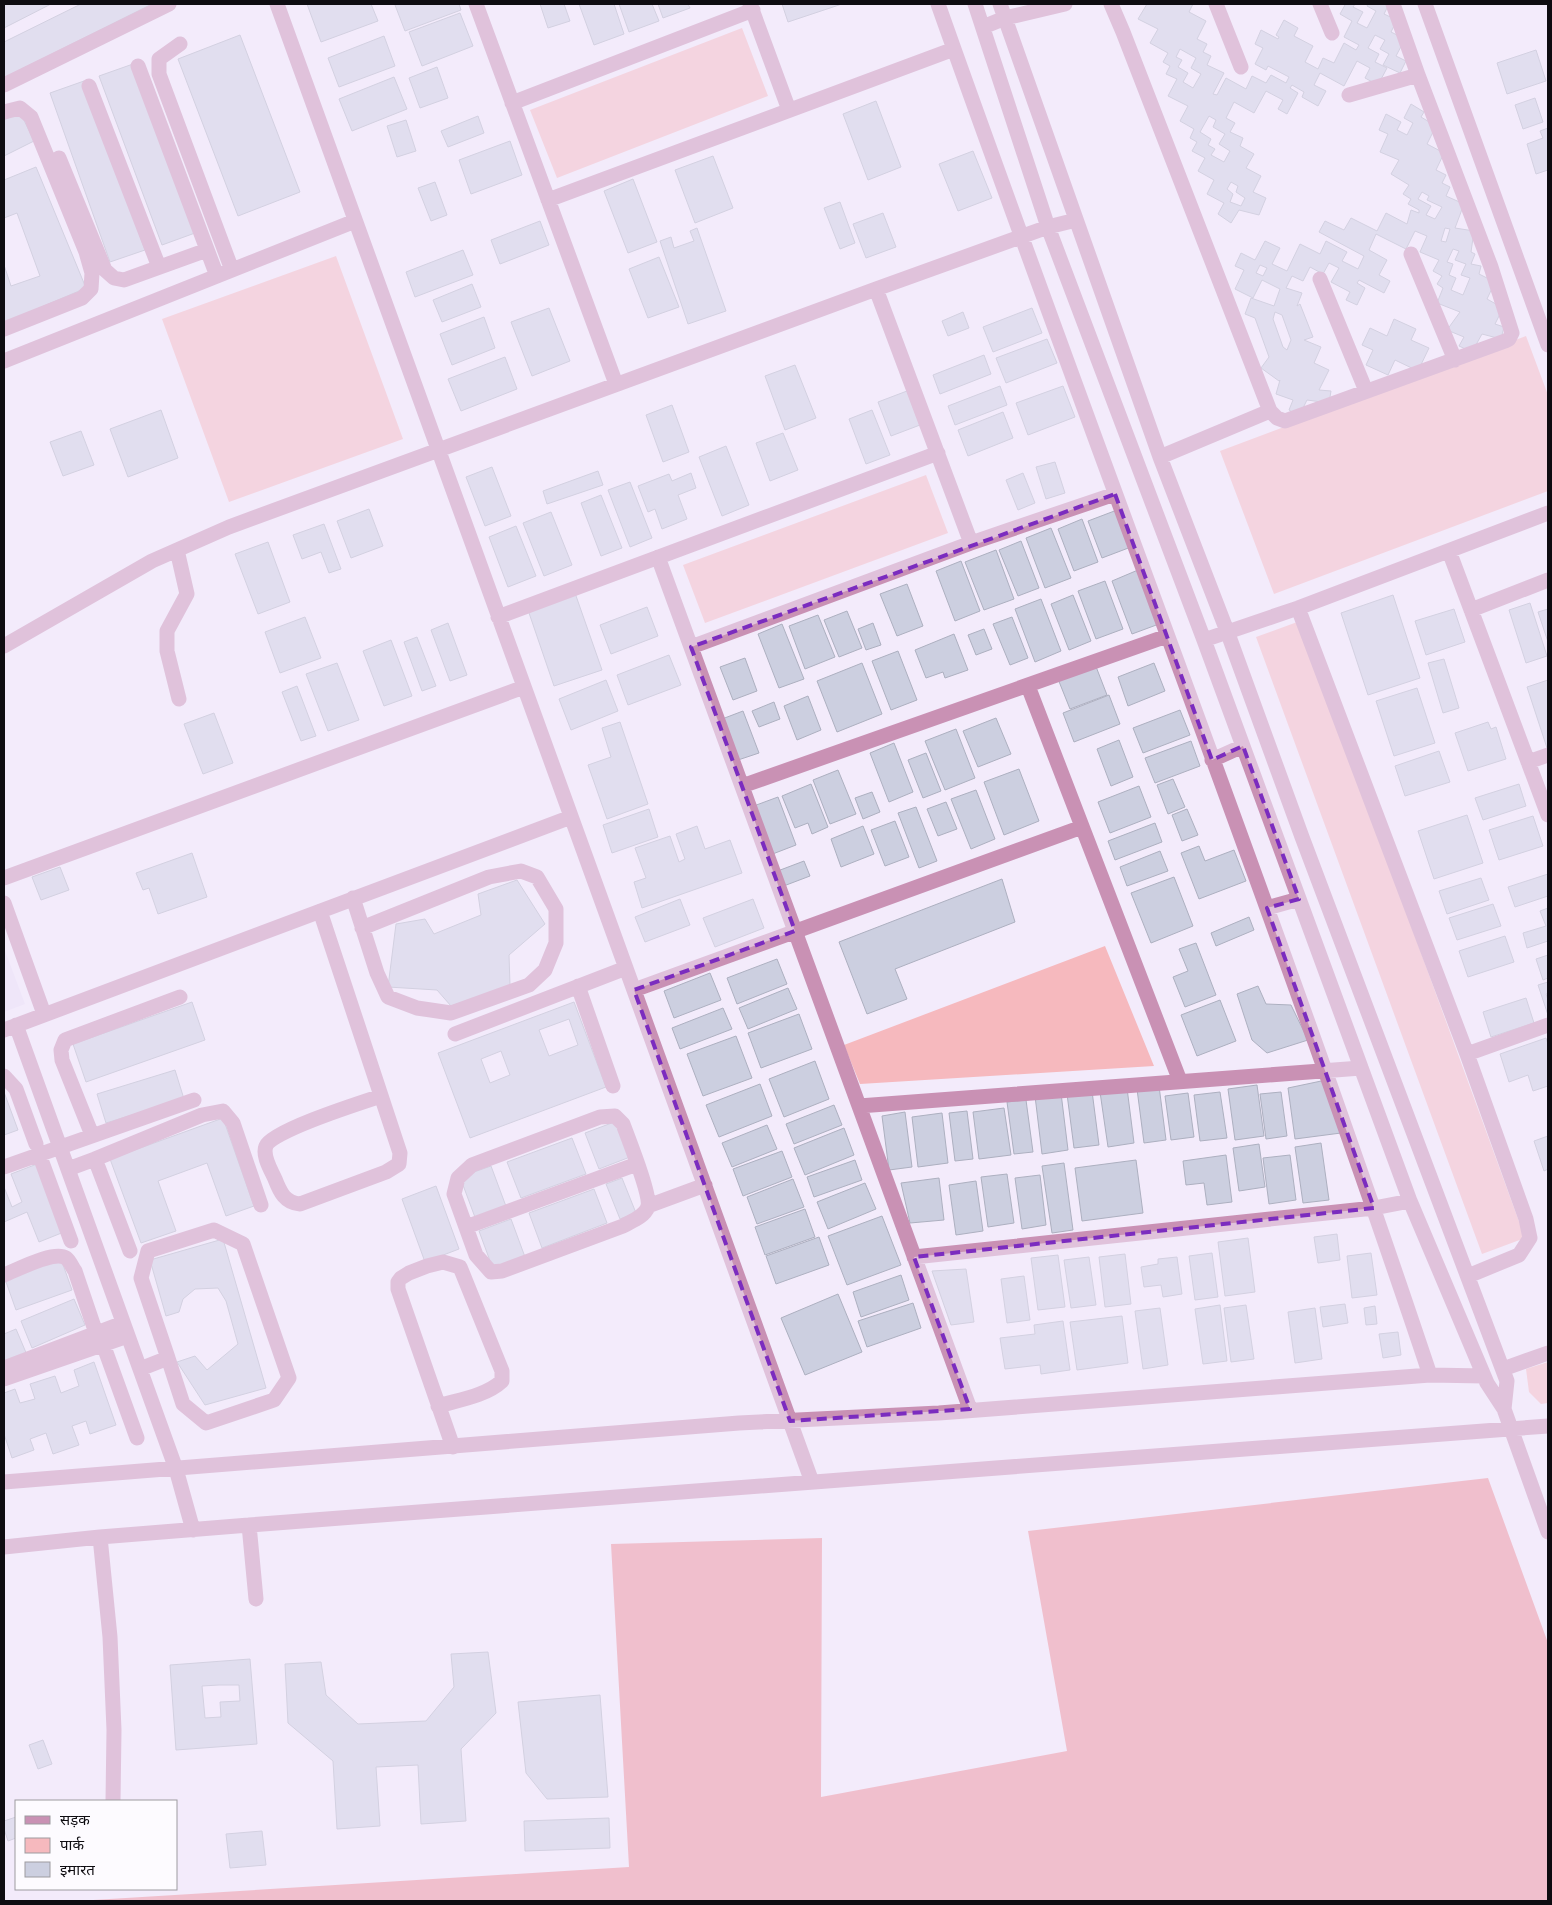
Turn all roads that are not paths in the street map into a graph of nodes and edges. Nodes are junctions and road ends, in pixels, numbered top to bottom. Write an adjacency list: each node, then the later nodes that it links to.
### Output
1 (169, 4): 21 (street)
2 (277, 4): 29 (street)
3 (476, 4): 24 (street)
4 (938, 4): 17 (street)
5 (975, 4): 14 (street)
6 (1066, 4): 13 (street)
7 (1111, 4): 47 (street)
8 (1216, 4): 19 (street)
9 (1320, 4): 15 (street)
10 (1393, 4): 20 (street)
11 (1425, 4): 40 (street)
12 (751, 7): 24 (street); 25 (street)
13 (1003, 11): 14 (street); 30 (street)
14 (983, 26): 31 (street)
15 (1332, 33)
16 (180, 44): 36 (street)
17 (954, 48): 25 (street); 32 (street)
18 (138, 66): 33 (street)
19 (1241, 67)
20 (1418, 76): 23 (street); 43 (street)
21 (4, 85)
22 (89, 86): 35 (street)
23 (1349, 95)
24 (512, 103): 28 (street)
25 (789, 110): 28 (street)
26 (4, 112): 41 (street)
27 (59, 158): 35 (street)
28 (548, 200): 45 (street)
29 (355, 220): 36 (street); 48 (street)
30 (1076, 220): 31 (street); 50 (street)
31 (1048, 227): 32 (street); 63 (street)
32 (1021, 238): 39 (street); 51 (street)
33 (207, 250): 35 (street); 37 (street)
34 (1411, 254): 43 (street)
35 (159, 267)
36 (232, 270): 37 (street)
37 (217, 276): 44 (street)
38 (1320, 279): 46 (street)
39 (876, 289): 45 (street); 49 (street)
40 (1543, 313): 42 (street)
41 (4, 329)
42 (1548, 345)
43 (1454, 360): 46 (street)
44 (4, 361)
45 (616, 384): 48 (street)
46 (1366, 391): 47 (street)
47 (1270, 411): 50 (street)
48 (438, 450): 54 (street); 60 (street)
49 (938, 453): 53 (street); 56 (street)
50 (1160, 457): 61 (street)
51 (1115, 494): 53 (street); 62 (street)
52 (1548, 513): 55 (street)
53 (971, 543): 65 (street)
54 (177, 550): 64 (street); 68 (street)
55 (1449, 551): 58 (street); 59 (street)
56 (658, 557): 60 (street); 65 (street)
57 (1548, 580): 59 (street)
58 (1298, 608): 61 (street); 93 (street)
59 (1471, 610): 72 (street)
60 (498, 616): 67 (street)
61 (1227, 631): 63 (street); 120 (street)
62 (1167, 636): 66 (street); 71 (street)
63 (1204, 640): 69 (street)
64 (4, 646)
65 (691, 647): 73 (street)
66 (1028, 686): 73 (street); 76 (street)
67 (524, 687): 75 (street); 77 (street)
68 (178, 699)
69 (1243, 746): 71 (street); 79 (street)
70 (1548, 755): 72 (street)
71 (1212, 760): 81 (street)
72 (1528, 762): 74 (street)
73 (742, 786): 84 (street)
74 (1548, 815)
75 (571, 817): 78 (street); 85 (street)
76 (1082, 827): 84 (street); 97 (street)
77 (4, 878)
78 (353, 898): 82 (street); 83 (street)
79 (1299, 899): 81 (street); 94 (street)
80 (4, 903): 89 (street)
81 (1266, 908): 95 (street)
82 (320, 911): 89 (street); 99 (street)
83 (362, 928): 83 (street)
84 (795, 931): 87 (street); 101 (street)
85 (626, 968): 86 (street); 87 (street)
86 (578, 986): 92 (street); 98 (street)
87 (634, 990): 110 (street)
88 (180, 996): 102 (street)
89 (44, 1014): 91 (street)
90 (1548, 1025): 93 (street)
91 (10, 1027): 103 (street)
92 (455, 1034)
93 (1467, 1054): 120 (street)
94 (1361, 1068): 95 (street); 111 (street)
95 (1326, 1070): 97 (street); 114 (street)
96 (4, 1076): 104 (street)
97 (1180, 1081): 101 (street)
98 (613, 1086)
99 (381, 1096): 99 (street)
100 (194, 1100): 102 (street)
101 (859, 1106): 118 (street)
102 (92, 1135): 103 (street)
103 (58, 1141): 104 (street); 109 (street)
104 (38, 1149): 105 (street); 108 (street); 116 (street)
105 (4, 1156)
106 (95, 1159): 109 (street); 112 (street); 117 (street)
107 (637, 1164): 113 (street); 115 (street); 115 (street)
108 (4, 1167)
109 (68, 1170): 121 (street)
110 (704, 1185): 113 (street); 134 (street)
111 (1410, 1201): 114 (street); 129 (street)
112 (261, 1204)
113 (648, 1206): 115 (street)
114 (1374, 1208): 118 (street); 128 (street)
115 (466, 1227)
116 (71, 1241)
117 (130, 1251)
118 (914, 1257): 132 (street)
119 (4, 1275): 122 (street)
120 (1468, 1276): 126 (street)
121 (125, 1329): 122 (street); 127 (street)
122 (100, 1338): 125 (street); 130 (street); 137 (street)
123 (1548, 1353): 126 (street)
124 (168, 1358): 124 (street); 127 (street)
125 (4, 1368)
126 (1503, 1368): 133 (street)
127 (140, 1369): 139 (street)
128 (1430, 1375): 129 (street); 132 (street)
129 (1484, 1376): 133 (street)
130 (4, 1379)
131 (438, 1406): 131 (street); 138 (street)
132 (970, 1409): 134 (street)
133 (1504, 1409): 136 (street)
134 (790, 1421): 138 (street); 141 (street)
135 (1548, 1426): 136 (street)
136 (1511, 1429): 141 (street); 144 (street)
137 (137, 1438)
138 (452, 1447): 139 (street)
139 (176, 1468): 140 (street); 143 (street)
140 (4, 1482)
141 (812, 1482): 142 (street)
142 (249, 1525): 143 (street); 147 (street)
143 (193, 1530): 145 (street)
144 (1548, 1532)
145 (100, 1537): 146 (street); 148 (street)
146 (4, 1547)
147 (256, 1599)
148 (112, 1800)

